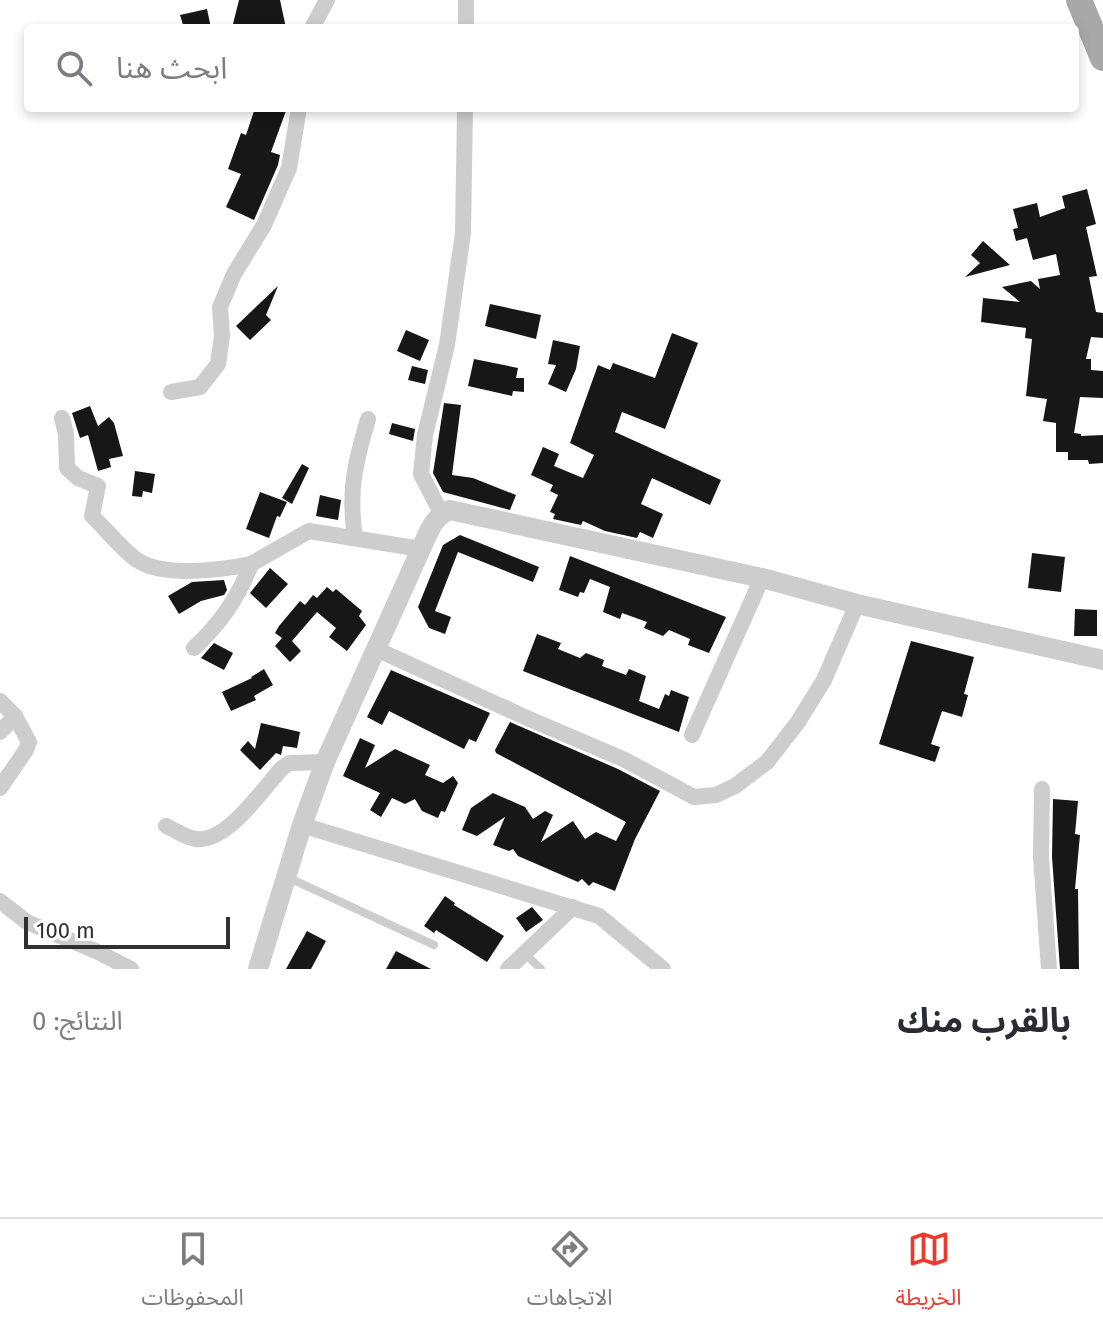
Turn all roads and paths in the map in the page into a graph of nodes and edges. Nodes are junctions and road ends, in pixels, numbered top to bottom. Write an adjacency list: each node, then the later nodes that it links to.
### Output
1 (327, 0): 4 (street)
2 (466, 0): 5 (street)
3 (1079, 0): 6 (main road)
4 (314, 24)
5 (466, 24)
6 (1103, 58)
7 (298, 112): 9 (street)
8 (465, 112): 12 (street)
9 (171, 392)
10 (62, 418): 15 (street)
11 (368, 419): 13 (street)
12 (441, 513): 14 (street); 16 (street)
13 (355, 538): 14 (street); 15 (street)
14 (421, 549): 19 (street)
15 (251, 564): 18 (street)
16 (762, 578): 17 (street); 24 (street)
17 (857, 604): 19 (street); 20 (street)
18 (194, 648)
19 (376, 649): 25 (street)
20 (1103, 660)
21 (0, 701): 22 (street)
22 (15, 716): 23 (street); 26 (street)
23 (0, 732)
24 (692, 735)
25 (325, 762): 28 (street); 29 (street)
26 (0, 788)
27 (1042, 789): 40 (street)
28 (302, 825): 30 (street); 32 (street)
29 (166, 826)
30 (286, 877): 33 (lane); 36 (street)
31 (0, 901): 35 (street)
32 (573, 907): 34 (street); 39 (street)
33 (434, 945)
34 (524, 952): 37 (street); 38 (lane)
35 (131, 969)
36 (258, 969)
37 (508, 969)
38 (541, 969)
39 (663, 969)
40 (1049, 969)

